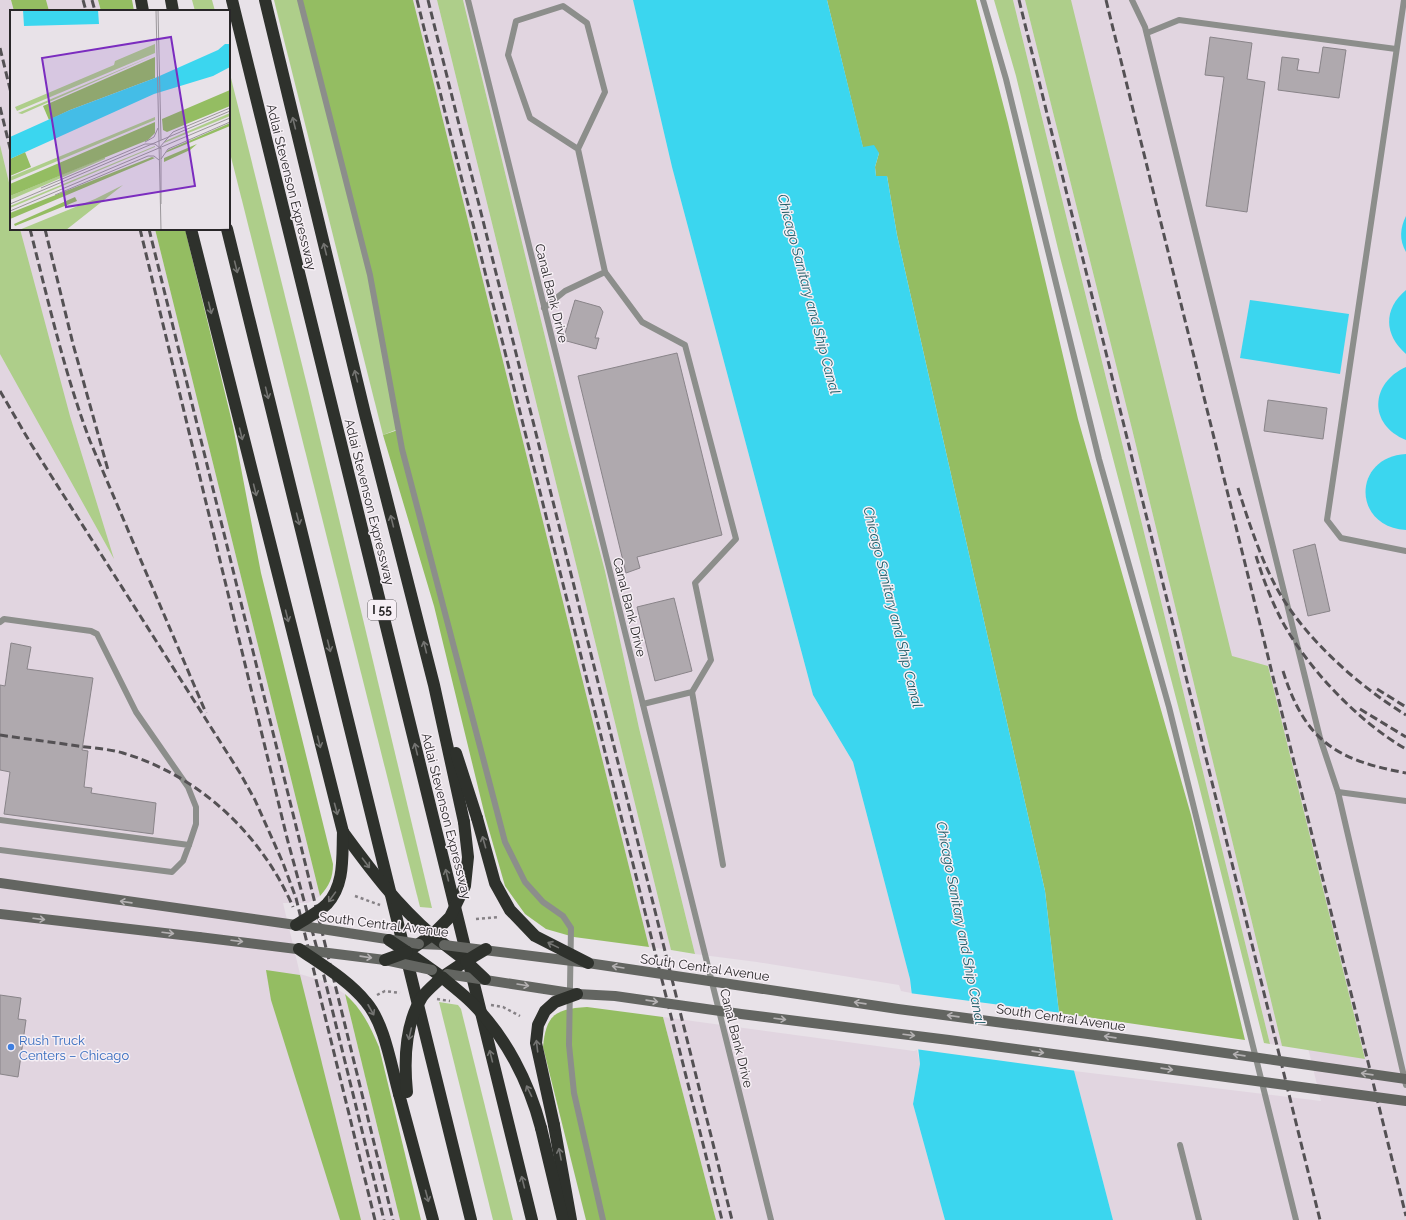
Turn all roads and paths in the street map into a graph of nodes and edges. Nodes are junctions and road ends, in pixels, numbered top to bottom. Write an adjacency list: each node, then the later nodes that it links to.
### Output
1 (141, 0): 10 (highway)
2 (171, 0): 11 (highway)
3 (232, 0): 65 (highway, Adlai Stevenson Expressway / I 55, one-way to 3)
4 (264, 0): 21 (highway, one-way to 4)
5 (300, 0): 68 (lane)
6 (468, 0): 18 (lane, Canal Bank Drive)
7 (983, 0): 71 (lane)
8 (1132, 0): 12 (lane)
9 (1404, 0): 13 (lane)
10 (143, 10)
11 (173, 10)
12 (1147, 33): 13 (lane); 24 (lane)
13 (1396, 48): 19 (lane)
14 (578, 149): 14 (lane); 17 (lane)
15 (191, 230): 27 (highway, one-way to 27)
16 (227, 230): 64 (highway, one-way to 64)
17 (605, 272): 18 (lane); 22 (lane)
18 (544, 308): 23 (lane, Canal Bank Drive)
19 (1406, 551)
20 (0, 622): 28 (lane)
21 (434, 685): 38 (highway, bridge); 47 (highway, one-way to 21, bridge)
22 (692, 692): 23 (lane); 30 (lane)
23 (643, 704): 69 (lane, Canal Bank Drive)
24 (1338, 792): 25 (lane); 59 (lane)
25 (1406, 801)
26 (0, 820): 28 (lane)
27 (343, 832): 37 (highway, one-way to 37, bridge); 38 (highway, one-way to 38, bridge)
28 (189, 845): 29 (lane)
29 (0, 850)
30 (723, 865)
31 (0, 883): 37 (main road, South Central Avenue, one-way to 31)
32 (355, 896): 33 (path)
33 (387, 907)
34 (0, 914): 42 (main road, one-way to 42, bridge)
35 (499, 917): 36 (path)
36 (476, 919)
37 (296, 925): 39 (main road, South Central Avenue, bridge)
38 (432, 935): 40 (highway); 41 (highway)
39 (389, 940): 40 (main road, South Central Avenue, bridge); 44 (highway, bridge)
40 (419, 944): 41 (main road, South Central Avenue); 44 (highway, bridge)
41 (444, 945): 43 (main road, South Central Avenue, bridge); 46 (highway)
42 (299, 949): 45 (main road, one-way to 45, bridge); 60 (highway, one-way to 60, bridge)
43 (486, 949): 46 (highway, bridge); 47 (main road, South Central Avenue, bridge)
44 (407, 952): 45 (highway, bridge); 48 (highway, bridge)
45 (385, 960): 48 (main road, bridge)
46 (466, 961): 49 (highway); 50 (highway, bridge)
47 (588, 963): 58 (main road, South Central Avenue, one-way to 47, bridge)
48 (432, 970): 49 (highway)
49 (445, 975): 50 (main road, bridge); 60 (highway, one-way to 60, bridge); 66 (highway, one-way to 49, bridge)
50 (485, 979): 52 (main road, one-way to 52, bridge)
51 (400, 993): 53 (path)
52 (577, 994): 61 (main road, one-way to 61, bridge); 67 (highway, one-way to 52, bridge)
53 (377, 995)
54 (437, 999): 55 (path)
55 (452, 1001)
56 (489, 1005): 57 (path)
57 (520, 1016)
58 (1406, 1079)
59 (1406, 1085)
60 (403, 1093): 63 (highway, one-way to 63)
61 (1406, 1101)
62 (1180, 1145): 70 (lane)
63 (433, 1220)
64 (471, 1220)
65 (532, 1220)
66 (563, 1220)
67 (571, 1220)
68 (603, 1220)
69 (771, 1220)
70 (1199, 1220)
71 (1296, 1220)

